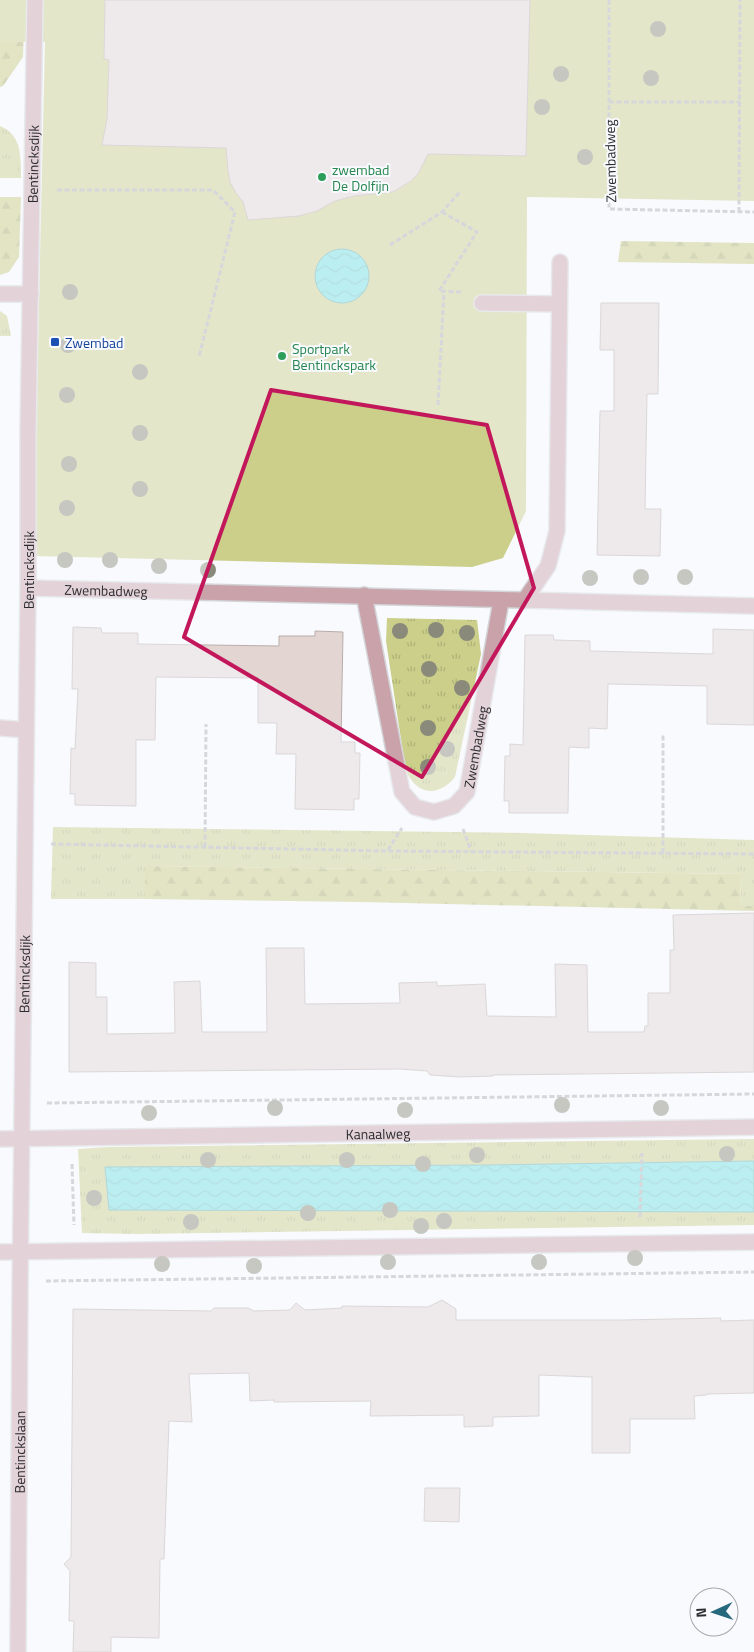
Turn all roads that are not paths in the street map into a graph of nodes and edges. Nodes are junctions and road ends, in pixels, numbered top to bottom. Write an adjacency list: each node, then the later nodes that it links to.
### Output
1 (35, 0): 4 (street, Bentincksdijk)
2 (560, 262): 6 (street)
3 (0, 294): 4 (street)
4 (31, 294): 7 (street, Bentincksdijk)
5 (482, 303): 6 (street)
6 (558, 304): 9 (street)
7 (28, 588): 8 (street, Zwembadweg); 13 (street, Bentincksdijk)
8 (364, 595): 10 (street, Zwembadweg); 10 (street, Zwembadweg)
9 (524, 600): 10 (street, Zwembadweg); 11 (street, Zwembadweg)
10 (501, 601)
11 (754, 606)
12 (0, 728): 13 (street)
13 (26, 730): 16 (street, Bentincksdijk)
14 (754, 1127): 16 (street, Kanaalweg)
15 (0, 1139): 16 (street, Kanaalweg)
16 (22, 1139): 19 (street, Bentincksdijk)
17 (754, 1242): 19 (street)
18 (0, 1252): 19 (street)
19 (20, 1252): 20 (street, Bentinckslaan)
20 (18, 1652)

